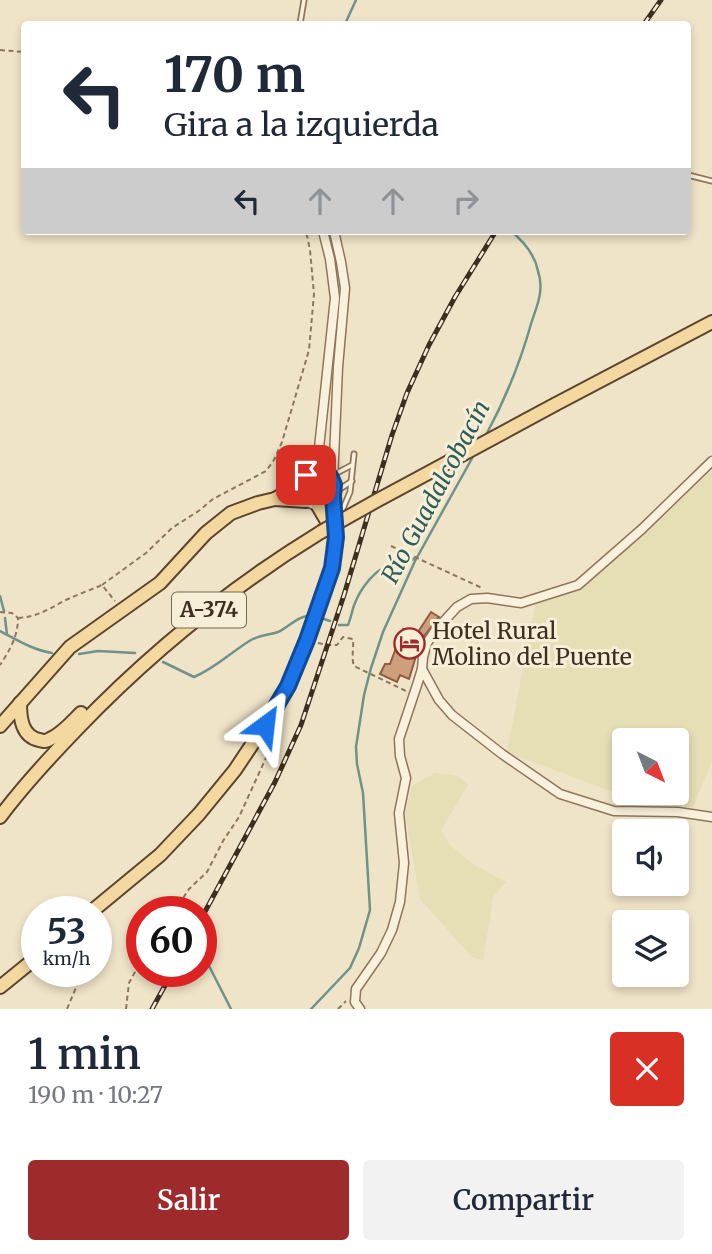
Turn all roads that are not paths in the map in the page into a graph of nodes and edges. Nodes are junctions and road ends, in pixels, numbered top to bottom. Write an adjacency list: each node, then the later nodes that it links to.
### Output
1 (304, 0): 2 (lane)
2 (300, 21)
3 (691, 176): 4 (lane)
4 (712, 181)
5 (324, 235): 11 (street)
6 (335, 235): 12 (street)
7 (712, 322): 20 (main road, A-374, bridge)
8 (354, 454): 10 (lane)
9 (712, 461): 19 (street)
10 (352, 465): 12 (lane); 13 (lane)
11 (314, 472): 12 (street); 14 (street)
12 (333, 478): 15 (street)
13 (352, 481): 15 (lane); 18 (lane)
14 (301, 483): 16 (main road); 17 (street)
15 (333, 494): 17 (street); 18 (main road)
16 (275, 499): 17 (main road); 21 (main road)
17 (312, 503): 18 (main road)
18 (335, 532): 25 (main road)
19 (422, 669): 24 (street); 28 (street)
20 (106, 699): 21 (main road); 23 (main road, A-374)
21 (20, 703): 22 (main road)
22 (0, 726)
23 (0, 817)
24 (712, 817)
25 (110, 896)
26 (21, 970): 27 (main road)
27 (0, 987)
28 (360, 1009)

